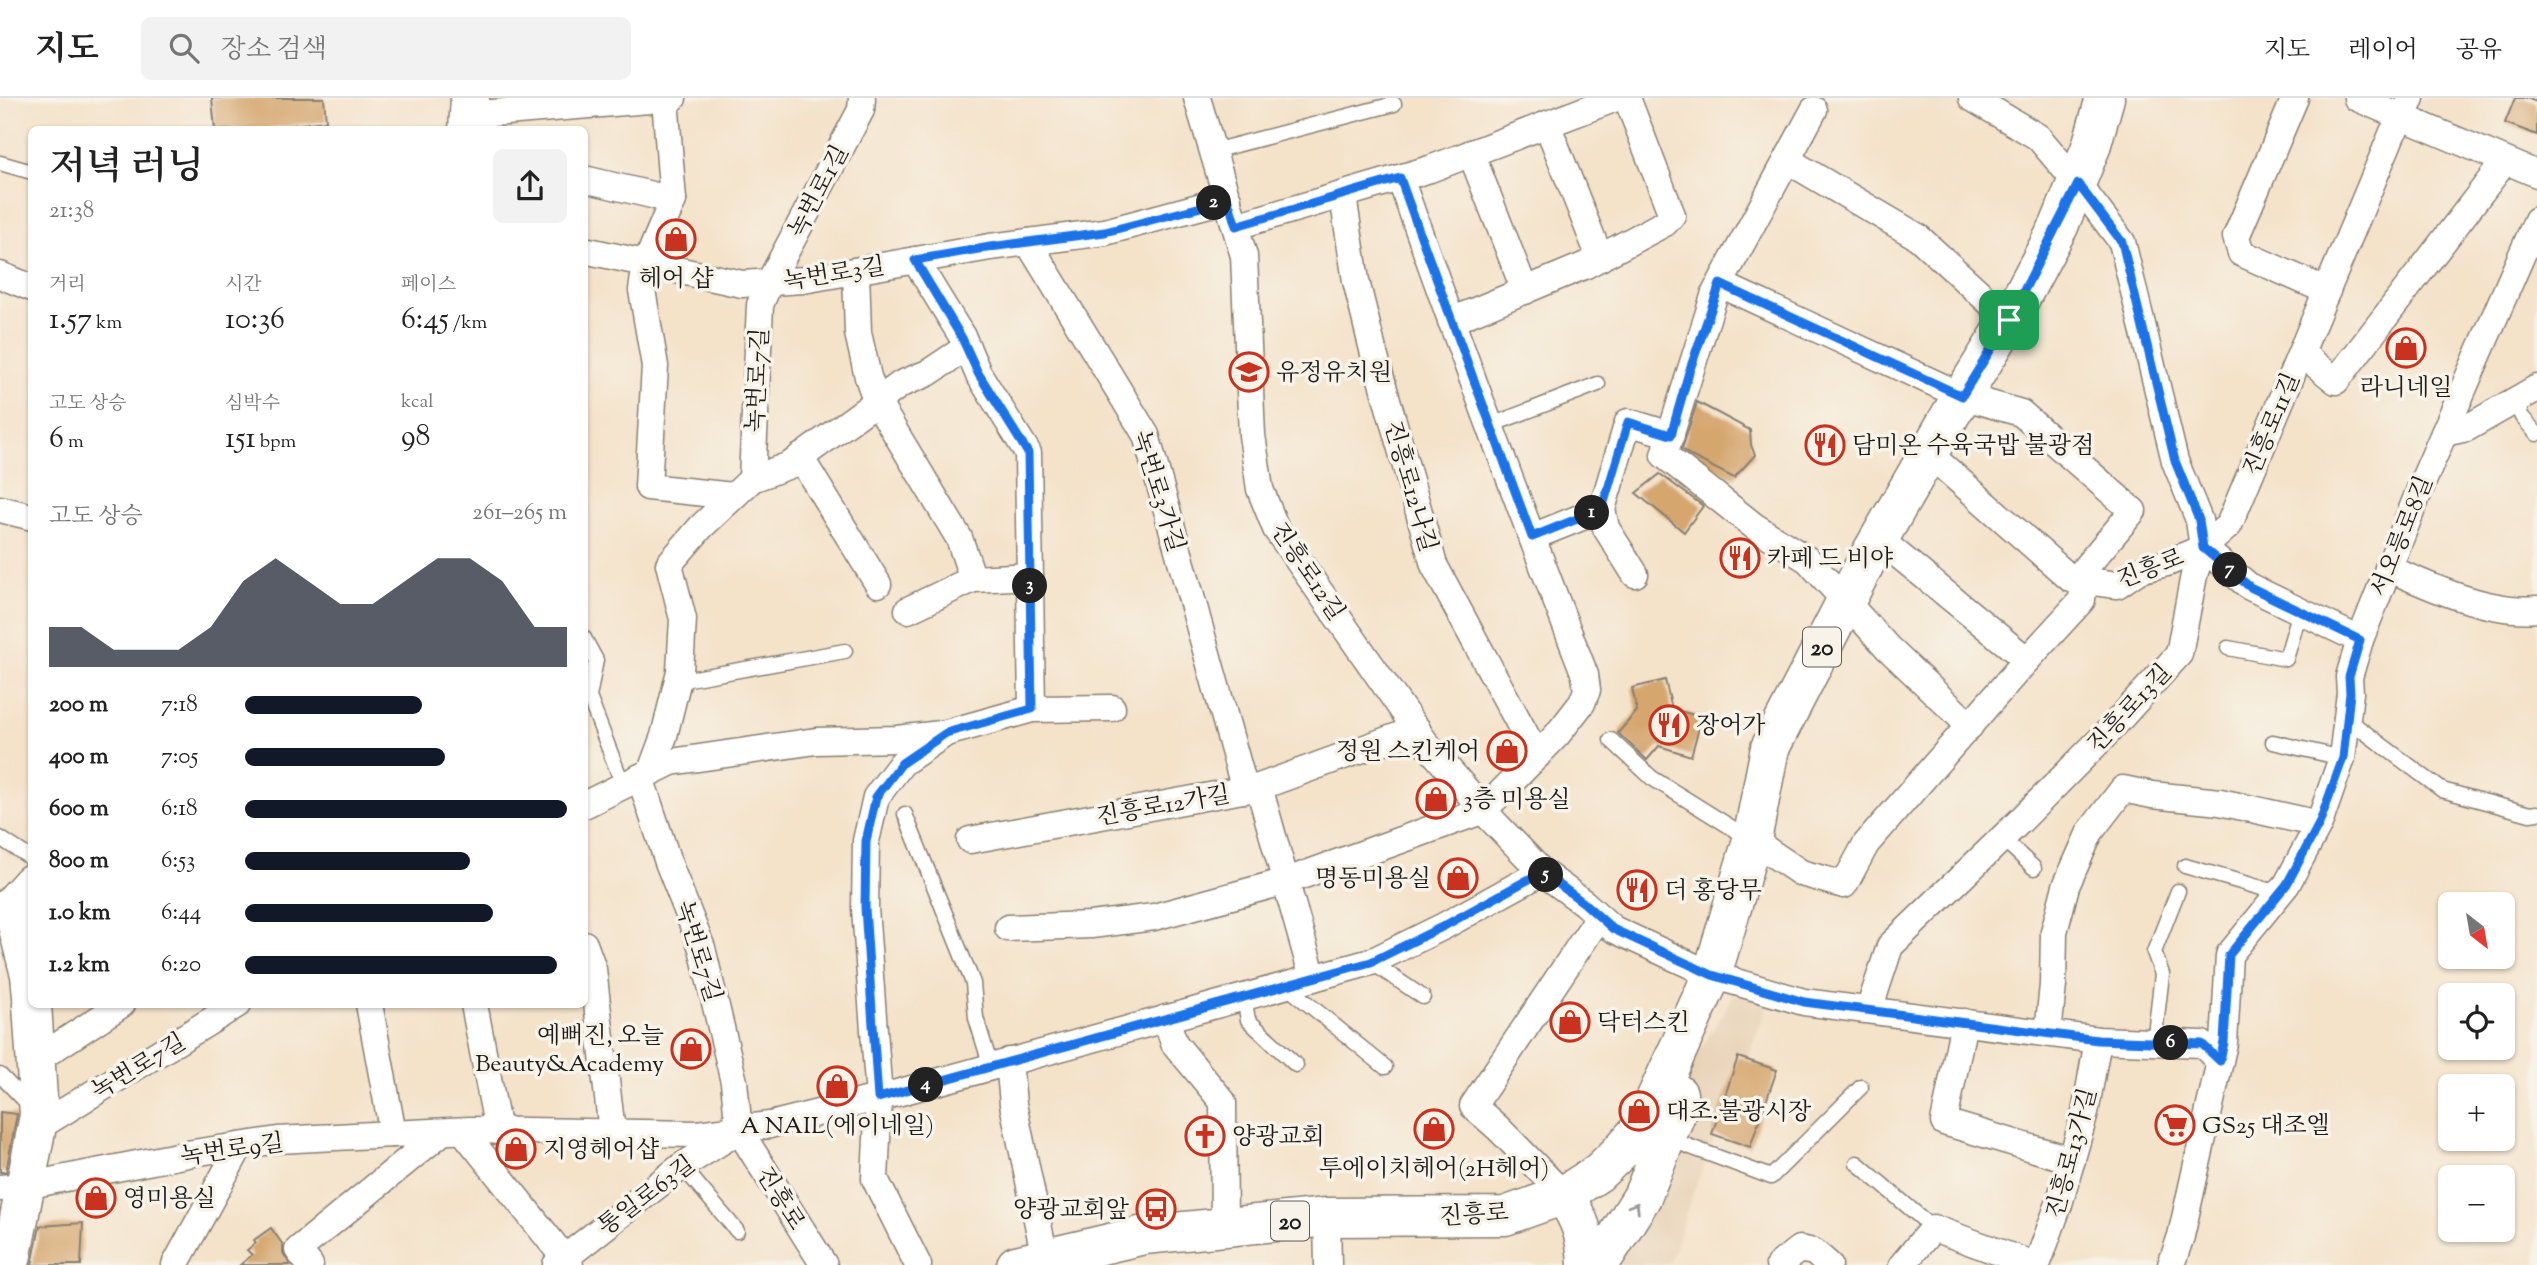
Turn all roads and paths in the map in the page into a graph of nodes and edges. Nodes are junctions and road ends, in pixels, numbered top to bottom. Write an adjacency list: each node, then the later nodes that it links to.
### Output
1 (673, 98): 10 (street)
2 (862, 98): 38 (street, 녹번로1길)
3 (1197, 98): 16 (street, 진흥로12길)
4 (1616, 98): 15 (street)
5 (1627, 98): 33 (street)
6 (1972, 98): 25 (street, 진흥로)
7 (2105, 98): 25 (main road, 진흥로 / 20)
8 (2295, 98): 42 (street)
9 (2357, 98): 12 (street)
10 (666, 99): 14 (street); 27 (street)
11 (1394, 104): 16 (lane)
12 (2407, 108): 19 (street); 42 (street, 진흥로11길)
13 (1815, 110): 18 (street)
14 (469, 114)
15 (1547, 124): 17 (street); 33 (street)
16 (1213, 151): 28 (street, 진흥로12길)
17 (1471, 153): 23 (street); 41 (street)
18 (1787, 160): 39 (street); 43 (street)
19 (2505, 161): 22 (street); 46 (street, 진흥로11길)
20 (0, 163): 21 (lane)
21 (28, 171)
22 (2537, 174)
23 (1400, 178): 26 (street); 44 (street)
24 (588, 180): 27 (street)
25 (2078, 184): 43 (main road, 진흥로 / 20); 63 (street, 진흥로)
26 (1343, 196): 29 (street); 88 (street, 진흥로12나길)
27 (674, 200): 35 (street)
28 (1228, 200): 29 (street, 진흥로12길); 31 (street, 녹번로3길)
29 (1236, 226): 84 (street, 진흥로12길)
30 (2535, 232): 52 (street, 서오릉로8길)
31 (1028, 242): 34 (street, 녹번로3길); 91 (street, 녹번로3가길)
32 (588, 251): 35 (street, 녹번로3길)
33 (1600, 258): 41 (street)
34 (915, 260): 36 (street, 녹번로3길); 45 (street)
35 (646, 264): 38 (street, 녹번로3길); 57 (street)
36 (856, 271): 38 (street, 녹번로3길); 50 (street)
37 (0, 275): 40 (street)
38 (769, 283): 57 (street, 녹번로7길)
39 (1720, 284): 49 (street, 진흥로); 54 (street)
40 (28, 286)
41 (1525, 291): 44 (street)
42 (2327, 291): 46 (street, 진흥로11길)
43 (2009, 320): 49 (main road, 진흥로 / 20)
44 (1451, 321): 51 (street)
45 (967, 347): 50 (street); 66 (street)
46 (2301, 353): 63 (street, 진흥로11길)
47 (1598, 384): 51 (lane)
48 (2526, 394): 52 (street); 53 (lane)
49 (1962, 396): 55 (main road, 진흥로 / 20); 68 (street, 진흥로)
50 (877, 402): 56 (street); 67 (street)
51 (1491, 425): 61 (street)
52 (2444, 433): 64 (street, 서오릉로8길)
53 (2537, 434)
54 (1671, 435): 59 (street); 70 (street)
55 (1928, 453): 62 (main road, 진흥로 / 20); 68 (street)
56 (800, 457): 57 (street); 69 (street)
57 (743, 487): 79 (street)
58 (0, 509): 60 (street)
59 (1602, 509): 61 (street); 65 (street)
60 (28, 516)
61 (1532, 537): 88 (street)
62 (1879, 539): 70 (main road, 진흥로 / 20); 78 (street)
63 (2203, 548): 68 (street, 진흥로); 73 (street); 98 (street, 진흥로13길)
64 (2388, 568): 71 (street); 74 (street, 서오릉로8길)
65 (1635, 574)
66 (1030, 576): 67 (street); 81 (street)
67 (973, 579): 72 (street)
68 (2085, 581): 78 (street, 진흥로)
69 (878, 584)
70 (1846, 601): 83 (street); 100 (main road, 진흥로 / 20)
71 (2537, 609)
72 (908, 610)
73 (2300, 611): 74 (street); 76 (lane)
74 (2360, 640): 82 (street, 서오릉로8길)
75 (588, 645): 90 (lane, 녹번로7길)
76 (2228, 648)
77 (845, 651): 79 (lane)
78 (2027, 660): 83 (street, 진흥로)
79 (678, 681): 90 (street)
80 (1112, 708): 81 (street)
81 (1032, 709): 85 (street)
82 (2347, 719): 89 (street, 서오릉로8길); 94 (lane)
83 (1970, 726): 100 (street, 진흥로)
84 (1417, 729): 91 (street); 93 (street, 진흥로12길)
85 (946, 733): 90 (street); 139 (street)
86 (1611, 740): 100 (lane)
87 (2273, 742): 89 (lane)
88 (1537, 756): 93 (street)
89 (2343, 758): 96 (street, 서오릉로8길)
90 (638, 778): 92 (street); 141 (street, 녹번로7길)
91 (1252, 788): 99 (street, 진흥로12가길); 105 (street, 진흥로12가길)
92 (588, 803)
93 (1483, 810): 104 (street, 진흥로12길); 105 (street)
94 (2537, 813)
95 (905, 814): 134 (lane)
96 (2319, 824): 108 (street, 서오릉로8길); 128 (street)
97 (0, 838): 101 (lane)
98 (2003, 839): 103 (lane); 125 (street, 진흥로13길)
99 (970, 840)
100 (1752, 840): 115 (main road, 진흥로 / 20)
101 (28, 856)
102 (2185, 866): 108 (lane)
103 (2034, 868)
104 (1542, 872): 109 (street, 진흥로12길); 113 (street)
105 (1287, 881): 110 (street); 116 (street, 진흥로12가길)
106 (28, 887): 111 (main road)
107 (2178, 891): 130 (lane)
108 (2279, 893): 133 (street, 서오릉로8길)
109 (1599, 917): 115 (street, 진흥로12길); 152 (street)
110 (1008, 928)
111 (18, 937): 114 (main road)
112 (588, 955): 144 (street)
113 (1371, 962): 116 (street); 119 (lane)
114 (28, 969)
115 (1712, 975): 125 (street); 131 (main road, 진흥로 / 20)
116 (1313, 978): 117 (street)
117 (1285, 985): 118 (street); 136 (lane)
118 (1244, 997): 126 (street); 135 (lane)
119 (1423, 998)
120 (32, 1008): 132 (main road)
121 (116, 1008): 132 (street)
122 (231, 1008): 140 (street, 녹번로7길)
123 (370, 1008): 145 (street)
124 (475, 1008): 143 (street)
125 (1869, 1010): 127 (street)
126 (1166, 1018): 134 (street); 154 (street)
127 (1964, 1021): 128 (street); 148 (street)
128 (2048, 1033): 129 (street)
129 (2098, 1040): 130 (street); 148 (street, 진흥로13가길)
130 (2154, 1043): 133 (street)
131 (1676, 1055): 146 (main road); 152 (main road, 진흥로 / 20)
132 (36, 1060): 140 (main road)
133 (2220, 1061): 172 (street, 서오릉로8길)
134 (1000, 1064): 139 (street); 159 (street)
135 (1296, 1065)
136 (1385, 1067)
137 (0, 1075): 140 (lane)
138 (1861, 1087): 146 (lane)
139 (878, 1098): 141 (street); 164 (street)
140 (38, 1121): 151 (main road)
141 (739, 1130): 144 (street, 녹번로9길); 150 (street, 통일로63길); 163 (street, 진흥로)
142 (452, 1131): 143 (street, 녹번로9길); 145 (street, 녹번로9길); 158 (street); 160 (street)
143 (498, 1131): 144 (street, 녹번로9길)
144 (612, 1132)
145 (393, 1134): 147 (street, 녹번로9길)
146 (1666, 1138): 167 (main road, one-way to 146)
147 (240, 1146): 151 (street, 녹번로9길); 162 (street)
148 (2072, 1160): 171 (street, 진흥로13가길)
149 (1857, 1163): 155 (lane, 진흥로13가길)
150 (682, 1166): 156 (lane); 160 (street, 통일로63길)
151 (12, 1187): 161 (main road)
152 (1564, 1195): 153 (main road, 진흥로 / 20); 166 (main road)
153 (1327, 1217): 154 (main road, 진흥로 / 20); 165 (street)
154 (1224, 1227): 157 (main road, 진흥로 / 20)
155 (1933, 1227): 170 (street); 171 (street, 진흥로13가길)
156 (737, 1231)
157 (1105, 1255): 159 (main road, 진흥로 / 20)
158 (304, 1257)
159 (1031, 1262)
160 (564, 1263)
161 (10, 1265)
162 (176, 1265)
163 (824, 1265)
164 (918, 1265)
165 (1328, 1265)
166 (1587, 1265)
167 (1599, 1265)
168 (1780, 1265): 169 (street)
169 (1829, 1265)
170 (1902, 1265)
171 (2036, 1265)
172 (2171, 1265)

